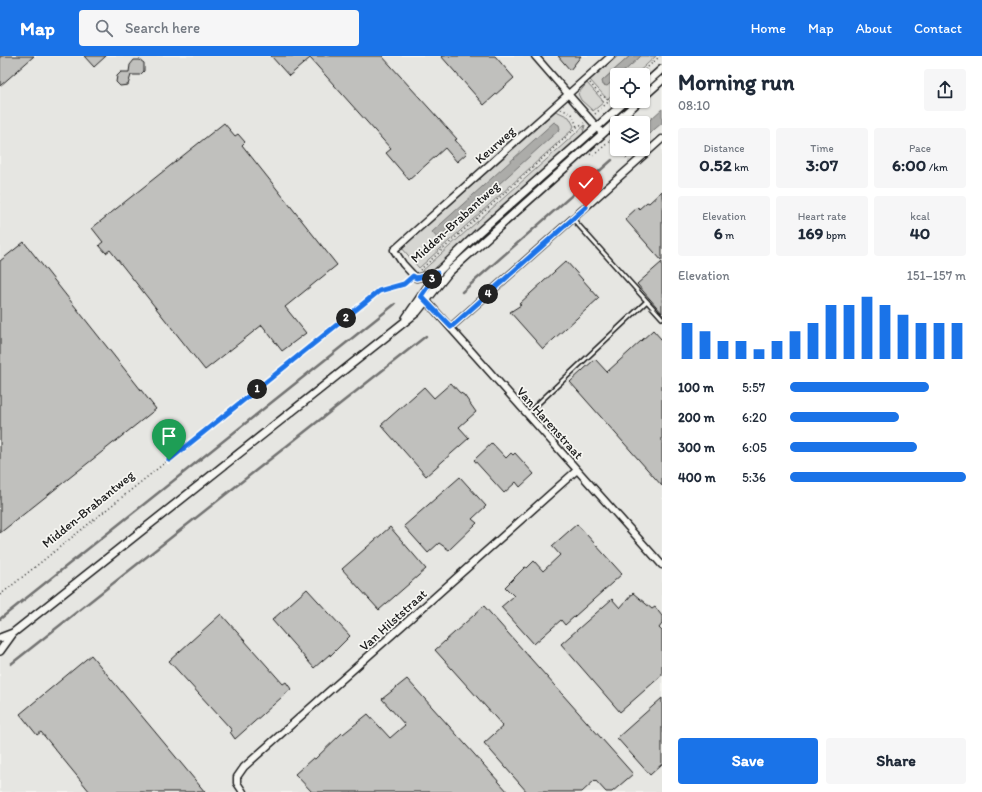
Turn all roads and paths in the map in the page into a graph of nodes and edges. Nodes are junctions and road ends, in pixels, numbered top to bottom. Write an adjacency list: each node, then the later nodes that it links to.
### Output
1 (535, 56): 10 (street)
2 (611, 56): 6 (street, Keurweg)
3 (660, 56): 4 (path)
4 (647, 68)
5 (662, 69): 7 (street)
6 (586, 78): 10 (street, Keurweg); 11 (path)
7 (650, 80)
8 (662, 80): 9 (street)
9 (650, 91)
10 (569, 94): 13 (street, Keurweg); 16 (street)
11 (610, 99)
12 (610, 101): 16 (path, Midden-Brabantweg)
13 (555, 106): 17 (path); 24 (street, Keurweg)
14 (620, 108): 18 (street, Midden-Brabantweg)
15 (630, 108): 18 (street, Midden-Brabantweg)
16 (590, 118): 17 (path, Midden-Brabantweg); 18 (street)
17 (577, 127): 24 (path, Midden-Brabantweg)
18 (600, 130): 23 (street, Midden-Brabantweg); 25 (street, Midden-Brabantweg)
19 (662, 139): 21 (street)
20 (624, 156): 21 (path)
21 (632, 166): 22 (street)
22 (573, 219): 26 (lane); 28 (street)
23 (437, 273): 24 (street); 25 (street, Midden-Brabantweg)
24 (413, 276): 32 (path, Midden-Brabantweg)
25 (424, 298): 28 (street, Van Harenstraat); 33 (street, Midden-Brabantweg)
26 (648, 301): 27 (lane); 29 (lane)
27 (662, 318)
28 (451, 327): 29 (street, Van Harenstraat)
29 (527, 414): 30 (street, Van Harenstraat)
30 (577, 470): 31 (street, Van Harenstraat); 36 (street, Van Hilststraat)
31 (662, 565)
32 (0, 595)
33 (13, 633): 34 (street, Midden-Brabantweg); 35 (street, Midden-Brabantweg)
34 (0, 638)
35 (0, 651)
36 (243, 792)

